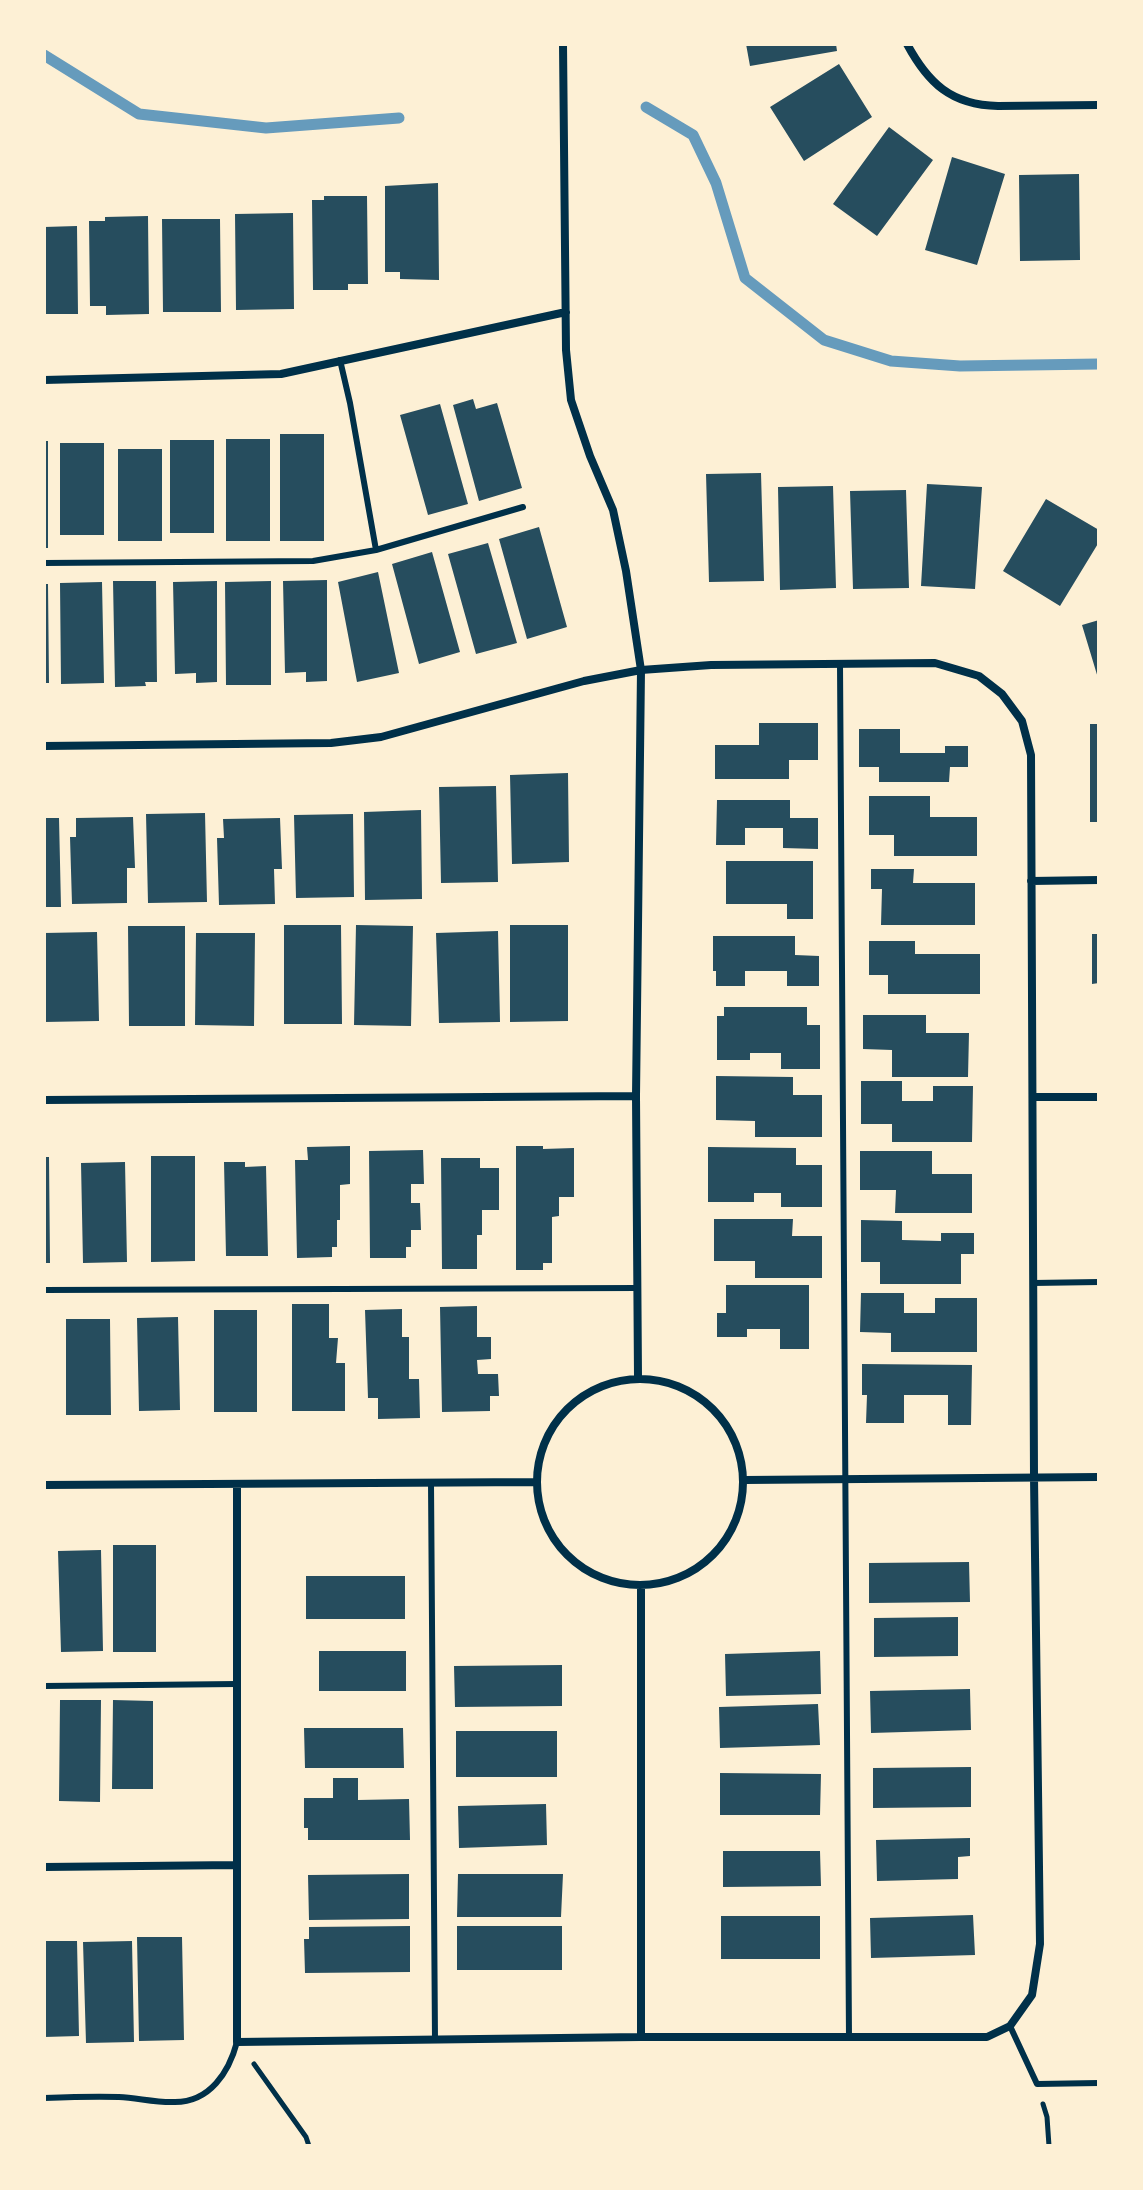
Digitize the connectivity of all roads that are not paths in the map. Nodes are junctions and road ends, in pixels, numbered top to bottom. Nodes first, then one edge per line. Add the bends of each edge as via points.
1 (563, 44) edge
2 (907, 44) edge
3 (1099, 105) edge
4 (566, 312) junction
5 (340, 360) junction
6 (44, 380) edge
7 (523, 507) dead end
8 (376, 550) junction
9 (44, 563) edge
10 (840, 664) junction
11 (641, 670) junction
12 (44, 746) edge
13 (1099, 880) edge
14 (1031, 881) junction
15 (636, 1096) junction
16 (1033, 1097) junction
17 (1099, 1097) edge
18 (44, 1100) edge
19 (1099, 1282) edge
20 (1033, 1283) junction
21 (637, 1288) junction
22 (44, 1290) edge
23 (638, 1377) junction
24 (1034, 1477) junction
25 (1099, 1477) edge
26 (844, 1479) junction
27 (745, 1480) junction
28 (536, 1482) junction
29 (431, 1483) junction
30 (237, 1484) junction
31 (44, 1485) edge
32 (641, 1587) junction
33 (237, 1684) junction
34 (44, 1686) edge
35 (237, 1865) junction
36 (44, 1867) edge
37 (1010, 2026) junction
38 (641, 2037) junction
39 (849, 2037) junction
40 (435, 2040) junction
41 (237, 2042) junction
42 (1099, 2083) edge
43 (44, 2098) edge

1 - 4 street
2 - 3 street via 932,81 968,102
4 - 5 street
4 - 11 street via 571,400 613,510
5 - 6 street via 252,376
5 - 8 lane
7 - 8 lane
8 - 9 lane via 313,561
10 - 11 street
10 - 14 street via 935,663 979,676 1002,694 1022,721 1031,755
10 - 26 lane
11 - 12 street via 381,737 331,743
11 - 15 street
13 - 14 street
14 - 16 street
15 - 18 street
15 - 21 street
16 - 17 street
16 - 20 street
19 - 20 lane
20 - 24 street
21 - 22 lane
21 - 23 street
23 - 27 street via 684,1387 714,1407 736,1439
23 - 28 street via 602,1384 567,1407 545,1439
24 - 25 street
24 - 26 street
24 - 37 street via 1040,1944 1032,1995
26 - 27 street
26 - 39 lane
27 - 32 street via 738,1519 717,1553 681,1579
28 - 29 street
28 - 32 street via 545,1523 566,1555 600,1579
29 - 30 street
29 - 40 lane
30 - 31 street
30 - 33 street
32 - 38 street
33 - 34 lane
33 - 35 street
35 - 36 street
35 - 41 street
37 - 39 street via 987,2037
37 - 42 lane via 1037,2084
38 - 39 street
38 - 40 street
40 - 41 street
41 - 43 lane via 222,2078 194,2099 178,2103

